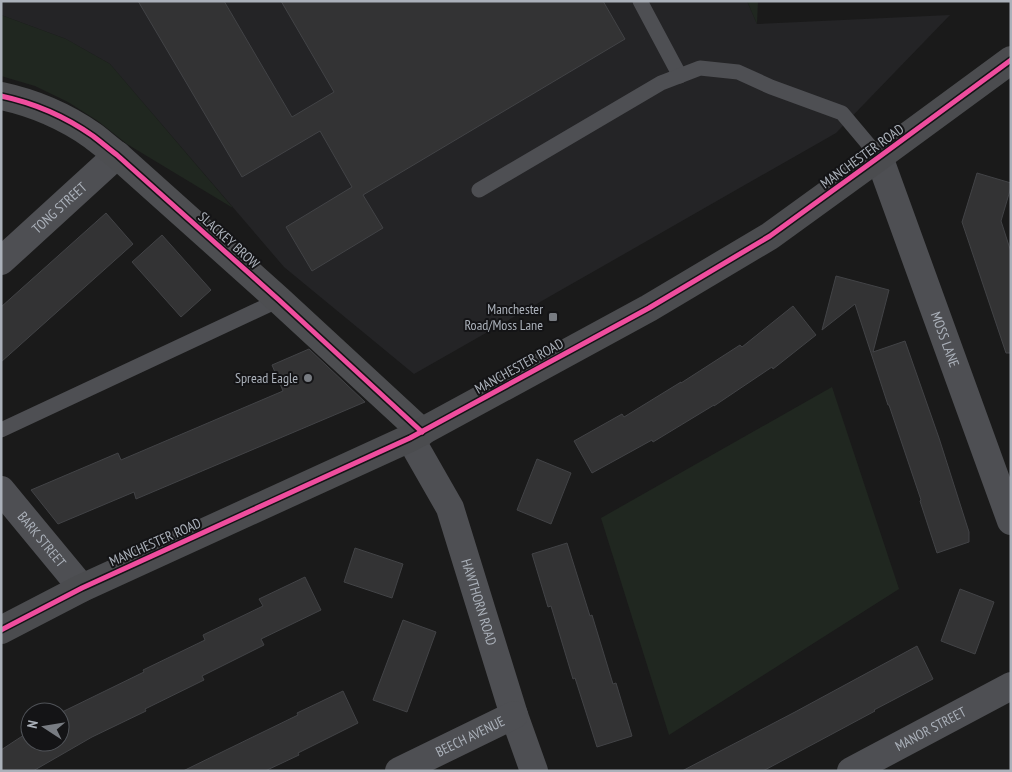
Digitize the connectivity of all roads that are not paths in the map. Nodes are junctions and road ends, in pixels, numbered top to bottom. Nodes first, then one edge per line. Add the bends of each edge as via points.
1 (640, 1) edge
2 (1011, 60) edge
3 (680, 76) junction
4 (1, 96) edge
5 (117, 155) junction
6 (879, 157) junction
7 (479, 190) dead end
8 (1, 260) edge
9 (279, 300) junction
10 (1, 430) edge
11 (416, 435) junction
12 (1, 490) edge
13 (1011, 521) edge
14 (82, 588) junction
15 (1, 630) edge
16 (1011, 686) edge
17 (514, 715) junction
18 (398, 771) edge
19 (534, 771) edge
20 (851, 771) edge

1 - 3 lane
2 - 6 main road, MANCHESTER ROAD
3 - 6 lane via 700,68 738,72 842,113
3 - 7 lane via 661,83
4 - 5 street, SLACKEY BROW via 39,107 66,120
5 - 8 street, TONG STREET
5 - 9 street, SLACKEY BROW
6 - 11 main road, MANCHESTER ROAD via 770,236 649,308
6 - 13 street, MOSS LANE
9 - 10 lane
9 - 11 street, SLACKEY BROW
11 - 14 main road, MANCHESTER ROAD
11 - 17 street, HAWTHORN ROAD via 450,508
12 - 14 street, BARK STREET
14 - 15 main road, MANCHESTER ROAD
16 - 20 street, MANOR STREET
17 - 18 street, BEECH AVENUE
17 - 19 street, HAWTHORN ROAD

